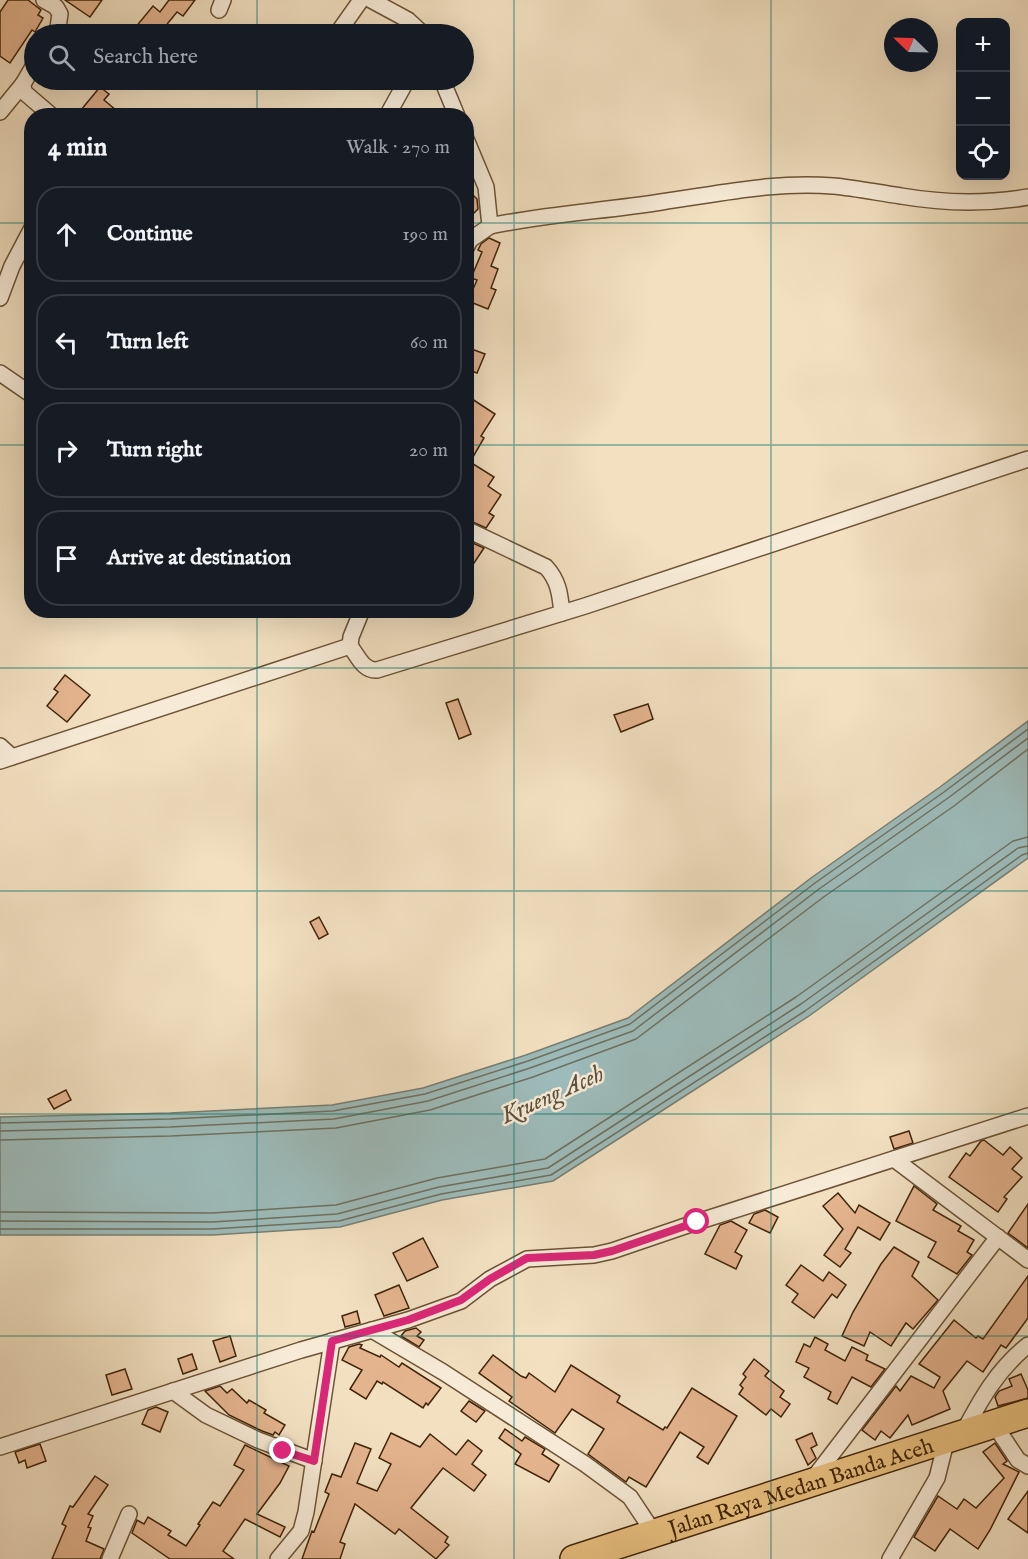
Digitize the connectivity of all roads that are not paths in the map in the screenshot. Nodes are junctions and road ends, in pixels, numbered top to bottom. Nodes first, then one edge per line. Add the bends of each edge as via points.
1 (45, 0) edge
2 (361, 0) edge
3 (371, 0) edge
4 (58, 24) edge
5 (344, 24) edge
6 (412, 24) edge
7 (23, 84) joint
8 (401, 90) edge
9 (446, 90) edge
10 (43, 108) edge
11 (391, 108) edge
12 (454, 108) edge
13 (0, 112) edge
14 (474, 158) edge
15 (1027, 194) edge
16 (490, 226) junction
17 (474, 238) edge
18 (24, 243) edge
19 (0, 298) edge
20 (0, 374) edge
21 (24, 389) edge
22 (1028, 459) edge
23 (474, 534) edge
24 (562, 613) junction
25 (359, 618) edge
26 (350, 646) junction
27 (0, 746) edge
28 (6, 759) edge
29 (1028, 1116) edge
30 (894, 1159) junction
31 (998, 1237) junction
32 (1028, 1260) edge
33 (372, 1330) junction
34 (332, 1341) junction
35 (1028, 1345) edge
36 (173, 1391) junction
37 (1028, 1413) edge
38 (994, 1424) junction
39 (955, 1436) junction
40 (0, 1447) edge
41 (314, 1461) junction
42 (1028, 1466) edge
43 (810, 1482) junction
44 (129, 1514) dead end
45 (654, 1533) junction
46 (110, 1559) edge
47 (278, 1559) edge
48 (574, 1559) edge
49 (890, 1559) edge

1 - 4 street via 60,14
2 - 5 street
3 - 6 street
7 - 10 street via 24,92
7 - 13 street
8 - 11 street
9 - 12 street
14 - 16 street via 486,187
15 - 16 street via 996,202 790,185 562,213
16 - 17 street
18 - 19 street
20 - 21 street
22 - 24 street
23 - 24 street via 546,567 558,583
24 - 26 street via 377,670 366,668
25 - 26 street
26 - 28 street
27 - 28 street
29 - 30 street
30 - 31 street
30 - 33 street via 612,1251 527,1258 461,1300
31 - 32 street
31 - 43 street
33 - 34 street
33 - 45 street via 585,1464 630,1497
34 - 36 street
34 - 41 street
35 - 39 street via 987,1388
36 - 40 street
36 - 41 street via 206,1414 258,1440
37 - 38 highway, Jalan Raya Medan Banda Aceh
38 - 39 highway, Jalan Raya Medan Banda Aceh
38 - 42 street via 1018,1460
39 - 43 highway, Jalan Raya Medan Banda Aceh
39 - 49 street via 937,1478
41 - 47 street via 301,1531
43 - 45 highway, Jalan Raya Medan Banda Aceh
44 - 46 street
45 - 48 highway, Jalan Raya Medan Banda Aceh

